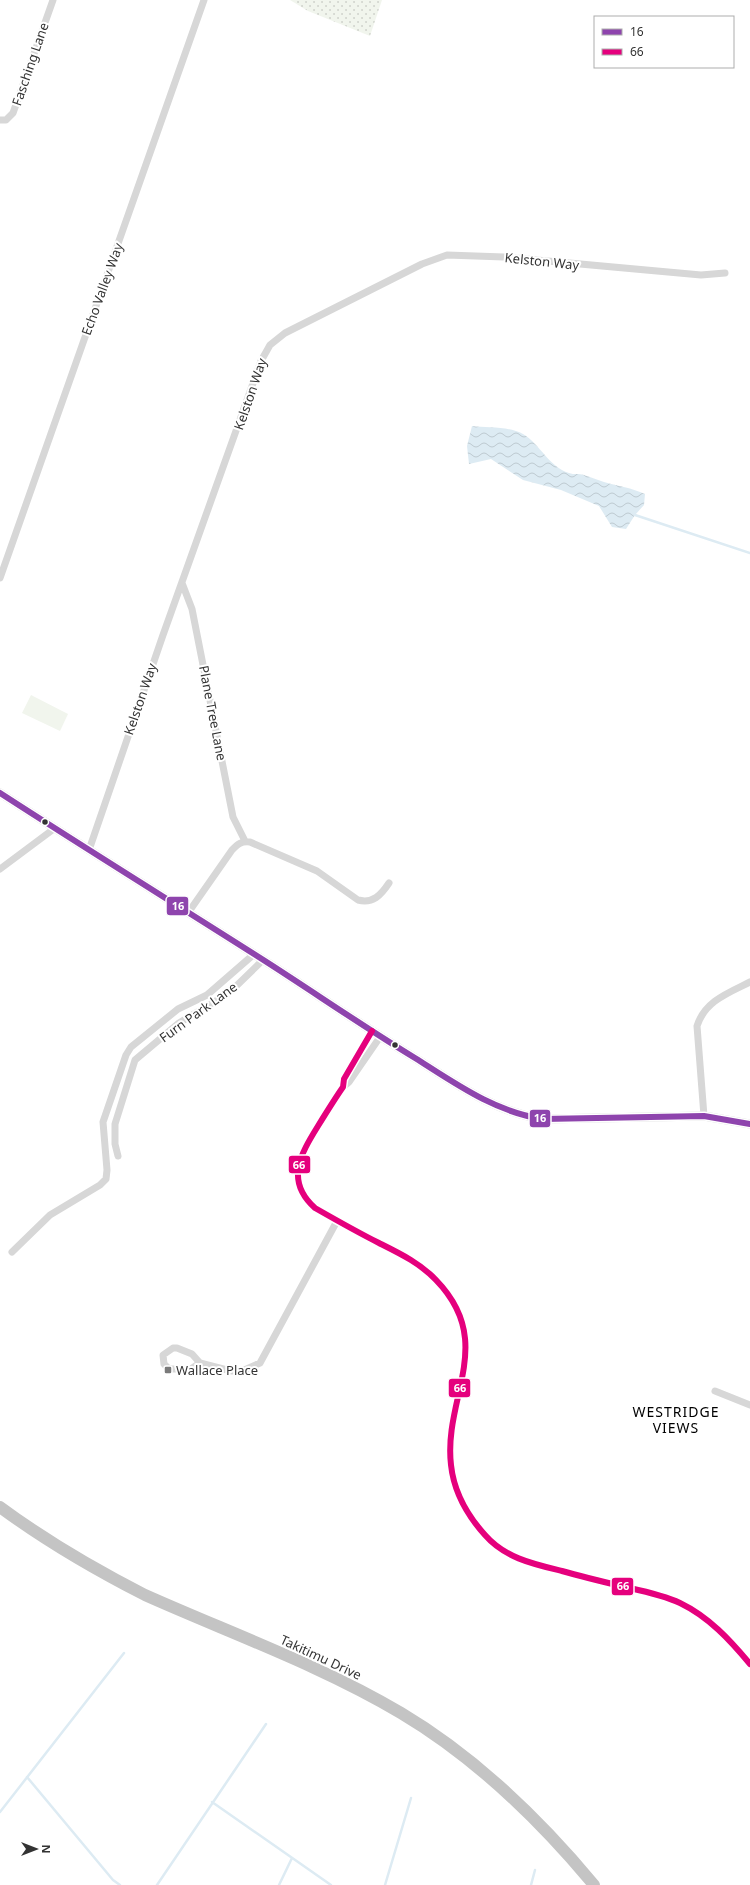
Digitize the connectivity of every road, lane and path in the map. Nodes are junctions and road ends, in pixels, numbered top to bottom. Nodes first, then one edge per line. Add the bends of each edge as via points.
1 (53, 0) edge
2 (204, 0) edge
3 (0, 120) edge
4 (725, 273) dead end
5 (0, 578) edge
6 (182, 583) junction
7 (0, 793) edge
8 (55, 828) junction
9 (245, 841) junction
10 (89, 850) junction
11 (0, 869) edge
12 (389, 883) dead end
13 (188, 913) junction
14 (253, 954) junction
15 (263, 960) junction
16 (750, 982) edge
17 (372, 1031) junction
18 (380, 1036) junction
19 (343, 1087) junction
20 (704, 1116) junction
21 (750, 1124) edge
22 (118, 1156) dead end
23 (337, 1221) junction
24 (12, 1252) dead end
25 (200, 1364) junction
26 (715, 1391) dead end
27 (750, 1405) edge
28 (0, 1507) edge
29 (750, 1664) edge
30 (594, 1885) edge

1 - 3 street, Fasching Lane via 13,113 6,120
2 - 5 street, Echo Valley Way
4 - 6 street, Kelston Way via 701,275 504,257 448,256 422,264 285,333 270,344 261,362
6 - 9 street, Plane Tree Lane via 192,609 233,817
6 - 10 street, Kelston Way
7 - 8 main road
8 - 10 main road
8 - 11 street
9 - 12 street via 317,871 364,902 380,896
9 - 13 street via 240,842 232,850
10 - 13 main road
13 - 14 main road
14 - 15 main road
14 - 24 street via 207,995 178,1009 131,1047 103,1122 107,1157 106,1179 50,1215
15 - 17 main road
15 - 22 street, Furn Park Lane via 229,993 179,1023 135,1060 114,1124
16 - 20 street via 717,999 701,1015 697,1026
17 - 18 main road
17 - 19 street via 344,1079
18 - 19 street via 350,1082
18 - 20 main road via 467,1091 520,1115 559,1120
19 - 23 street via 303,1150 298,1167 300,1185 308,1202
20 - 21 main road
23 - 25 street via 260,1363 242,1371
23 - 29 street via 424,1268 446,1291 454,1304 464,1333 466,1355 451,1437 453,1479 464,1509 487,1538 502,1552 524,1561 649,1592 680,1603 710,1621
25 - 25 street via 191,1369 169,1369 164,1364 163,1355 177,1348 192,1354
26 - 27 street
28 - 30 highway, Takitimu Drive via 59,1548 127,1586 306,1664 400,1712 438,1737 517,1803 553,1838

